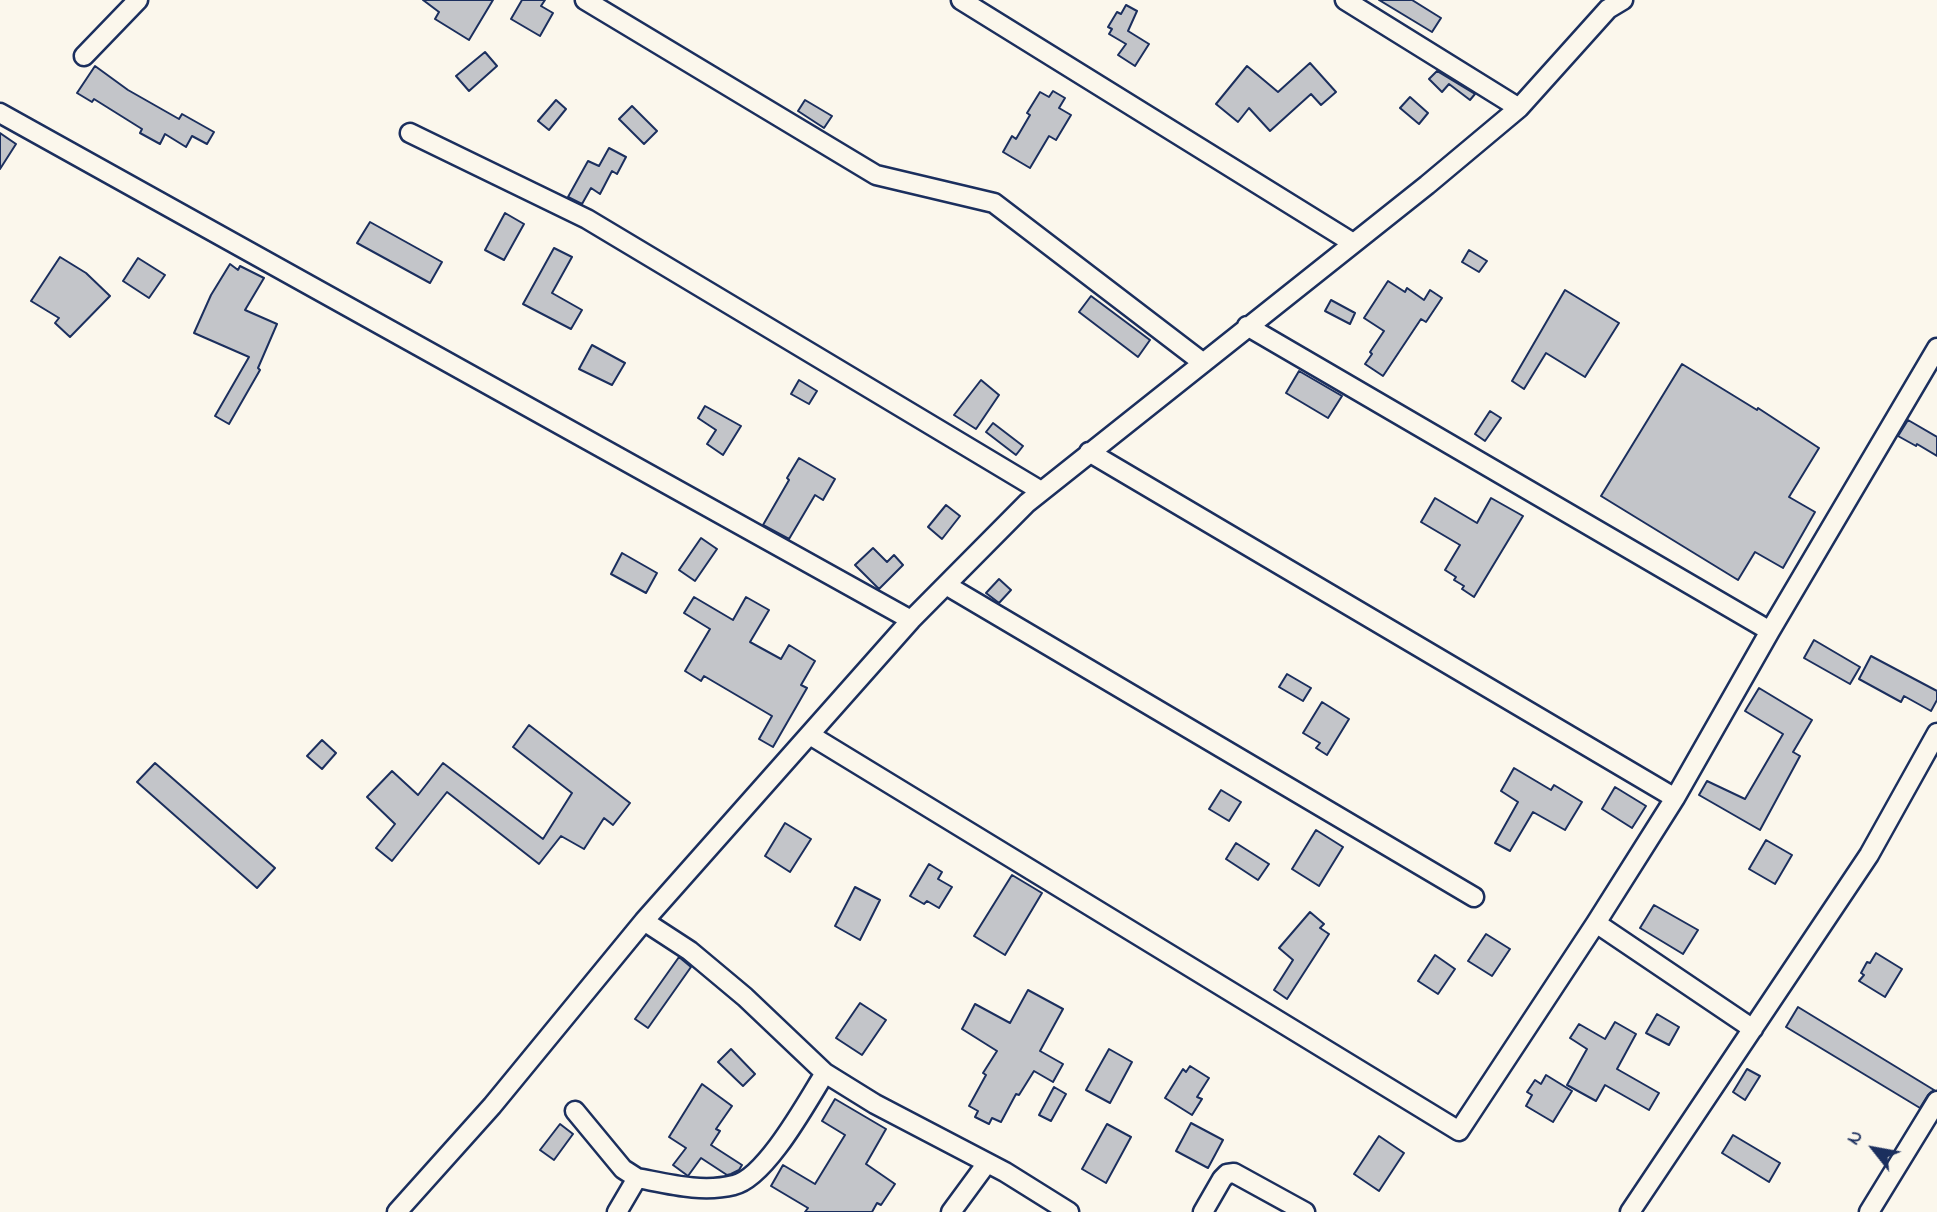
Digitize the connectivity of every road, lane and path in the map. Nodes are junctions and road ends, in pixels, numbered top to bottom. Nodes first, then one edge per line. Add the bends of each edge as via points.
1 (138, 0) edge
2 (585, 0) edge
3 (961, 0) edge
4 (1345, 0) edge
5 (1623, 0) edge
6 (84, 56) dead end
7 (1519, 108) junction
8 (0, 113) edge
9 (410, 133) dead end
10 (1353, 243) junction
11 (1247, 326) junction
12 (1937, 348) edge
13 (1202, 362) junction
14 (1089, 452) junction
15 (1041, 491) junction
16 (946, 585) junction
17 (911, 620) junction
18 (1770, 631) junction
19 (1937, 733) edge
20 (810, 734) junction
21 (1675, 798) junction
22 (1474, 897) dead end
23 (644, 921) junction
24 (1596, 923) junction
25 (1753, 1029) junction
26 (825, 1073) junction
27 (1937, 1101) edge
28 (575, 1111) dead end
29 (987, 1163) junction
30 (637, 1178) junction
31 (397, 1212) edge
32 (617, 1212) edge
33 (951, 1212) edge
34 (1069, 1212) edge
35 (1203, 1212) edge
36 (1305, 1212) edge
37 (1630, 1212) edge
38 (1869, 1212) edge

1 - 6 street
2 - 13 street via 876,175 994,202
3 - 10 street
4 - 7 street
5 - 7 street via 1608,9
7 - 10 street
8 - 17 street
9 - 15 street via 587,219
10 - 11 street
11 - 13 street
11 - 18 street
12 - 18 street
13 - 14 street
14 - 15 street
14 - 21 street
15 - 16 street
16 - 17 street
16 - 22 street
17 - 20 street
18 - 21 street
19 - 25 street via 1868,855
20 - 23 street
20 - 24 street via 1459,1131
21 - 24 street
23 - 26 street via 690,951
23 - 31 street via 492,1106
24 - 25 street
25 - 37 street
26 - 29 street
26 - 30 street via 774,1153 737,1185 698,1189
27 - 38 street
28 - 30 street via 623,1169
29 - 33 street
29 - 34 street
30 - 32 street
35 - 36 street via 1222,1179 1234,1173

